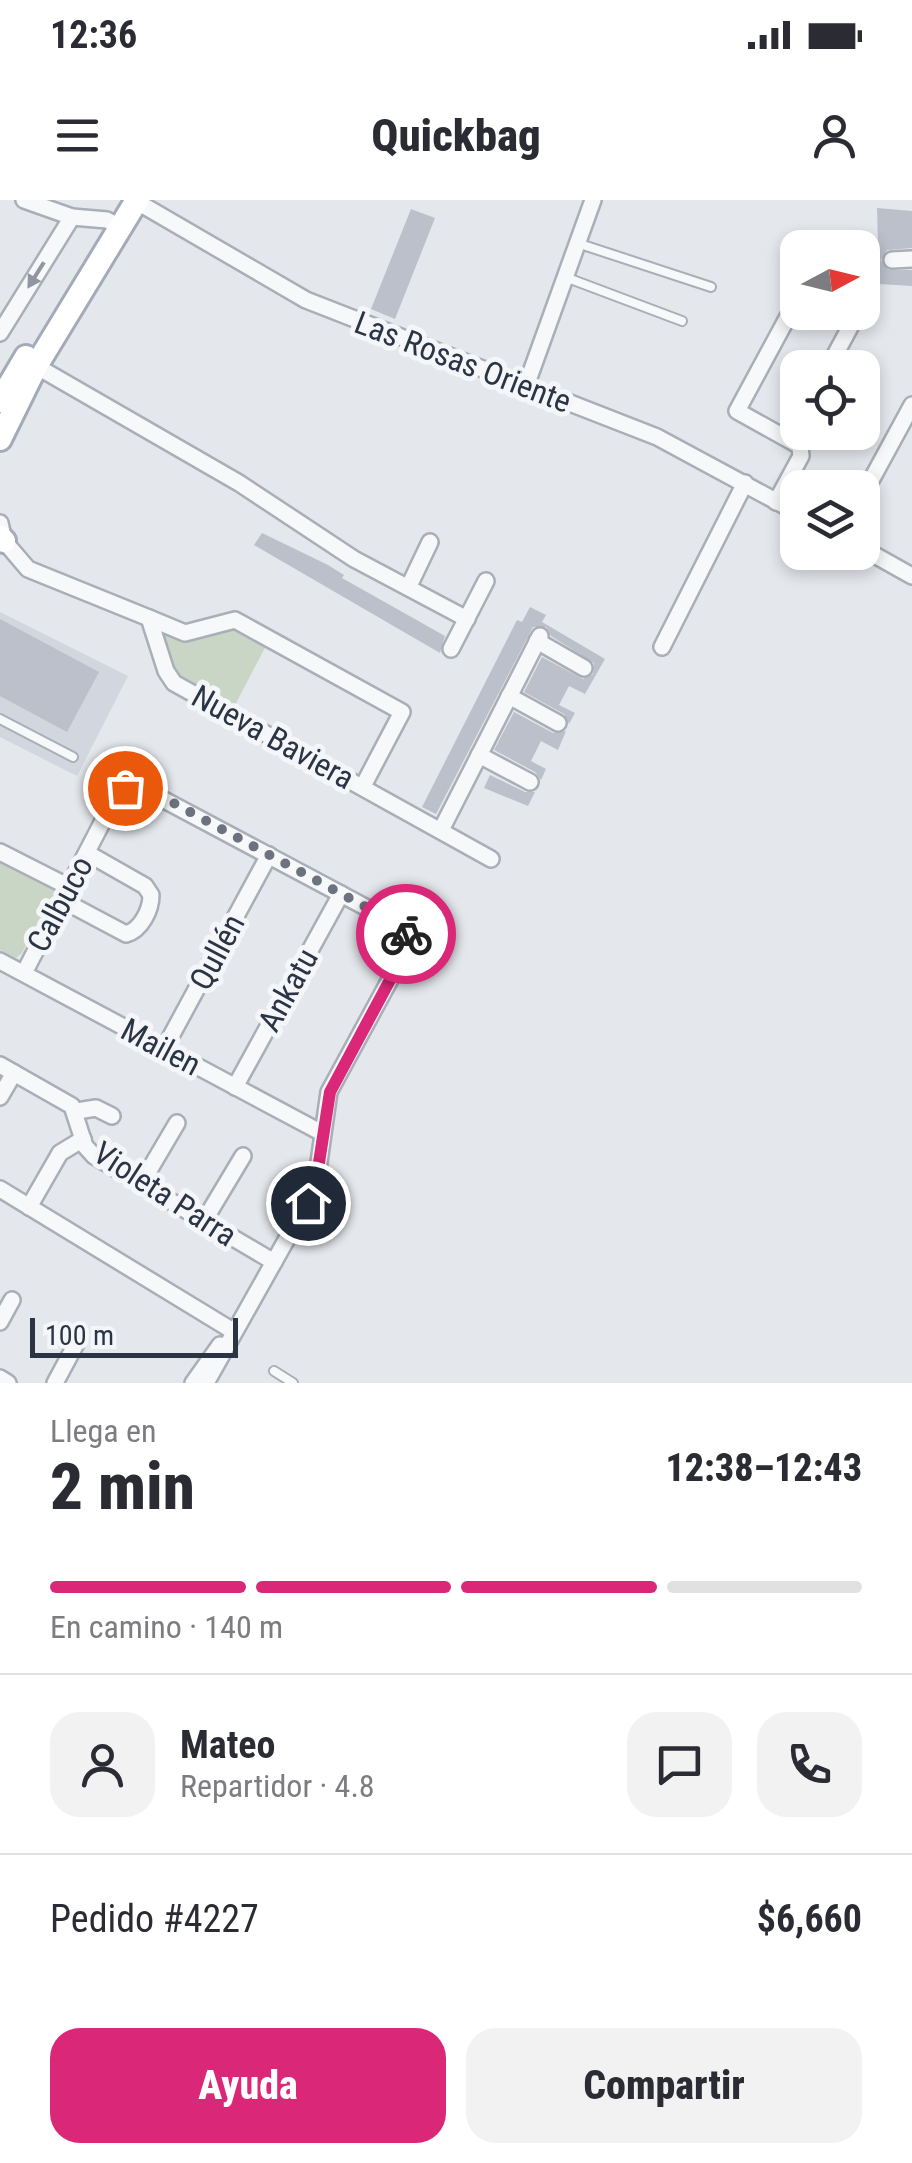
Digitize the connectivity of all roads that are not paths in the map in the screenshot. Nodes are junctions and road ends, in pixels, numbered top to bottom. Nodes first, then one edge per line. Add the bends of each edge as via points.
1 (24, 200) edge
2 (132, 200) edge
3 (593, 200) edge
4 (72, 217) junction
5 (114, 224) junction
6 (578, 243) junction
7 (892, 260) dead end
8 (912, 260) edge
9 (566, 277) junction
10 (711, 287) dead end
11 (682, 322) dead end
12 (781, 330) edge
13 (0, 333) edge
14 (36, 366) junction
15 (526, 386) junction
16 (0, 400) edge
17 (912, 406) edge
18 (780, 427) edge
19 (0, 439) edge
20 (800, 450) edge
21 (877, 470) edge
22 (745, 483) junction
23 (776, 502) junction
24 (780, 504) edge
25 (1, 534) edge
26 (430, 542) dead end
27 (880, 558) edge
28 (912, 576) edge
29 (486, 581) dead end
30 (409, 586) junction
31 (149, 618) junction
32 (467, 619) junction
33 (662, 647) dead end
34 (452, 649) dead end
35 (584, 668) dead end
36 (509, 696) junction
37 (0, 719) edge
38 (558, 723) dead end
39 (479, 754) junction
40 (73, 756) dead end
41 (530, 782) dead end
42 (363, 786) junction
43 (440, 830) junction
44 (0, 852) edge
45 (86, 853) junction
46 (269, 855) junction
47 (491, 859) dead end
48 (66, 893) junction
49 (341, 894) junction
50 (0, 960) edge
51 (24, 974) junction
52 (164, 1048) junction
53 (7, 1069) edge
54 (235, 1087) junction
55 (0, 1097) edge
56 (76, 1111) junction
57 (112, 1116) dead end
58 (177, 1123) dead end
59 (322, 1133) junction
60 (83, 1139) junction
61 (243, 1156) dead end
62 (141, 1184) junction
63 (0, 1189) edge
64 (29, 1207) junction
65 (204, 1221) junction
66 (274, 1262) junction
67 (12, 1300) dead end
68 (0, 1322) edge
69 (233, 1331) junction
70 (77, 1342) dead end
71 (274, 1371) dead end
72 (0, 1378) edge
73 (8, 1383) edge
74 (55, 1383) edge
75 (193, 1383) edge
76 (206, 1383) edge
77 (292, 1383) edge

1 - 4 street
2 - 5 main road
2 - 15 street, Las Rosas Oriente via 306,300
3 - 6 street
4 - 5 street
4 -> 13 street
5 - 14 main road
5 - 16 main road
6 - 9 street
6 - 10 lane
7 - 8 street
9 - 11 lane
9 - 15 street
12 - 18 street via 737,411
14 - 19 main road
14 - 30 street
15 - 22 street, Las Rosas Oriente via 670,442
17 - 21 street
20 - 23 street
22 - 23 street, Las Rosas Oriente
22 - 33 street
23 - 24 street, Las Rosas Oriente
25 - 31 street via 28,570
26 - 30 street
27 - 28 street
29 - 32 street
30 - 32 street
31 - 42 street, Nueva Baviera via 174,684
31 - 42 street via 185,633 235,620 402,712
32 - 34 street
35 - 36 street via 538,638
36 - 38 street
36 - 39 street
37 - 40 lane
39 - 41 street
39 - 43 street
42 - 43 street, Nueva Baviera
43 - 47 street, Nueva Baviera
44 - 48 street
45 - 46 street, Calbuco via 117,794 142,786
45 - 48 street, Calbuco
45 - 48 street via 150,891 151,903 139,927 126,934
46 - 49 street
46 - 52 street, Qullén
48 - 51 street, Calbuco
49 - 54 street, Ankatu
49 - 59 street via 399,925 407,937 330,1092
50 - 51 street, Mailen
51 - 52 street, Mailen
52 - 54 street, Mailen
53 - 55 street
53 - 56 street, Violeta Parra
54 - 59 street, Mailen
56 - 57 street, Violeta Parra via 96,1108
56 - 60 street, Violeta Parra
58 - 62 street
59 - 66 street via 308,1203
60 - 62 street, Violeta Parra via 94,1156
60 - 64 street via 60,1153
61 - 65 street
62 - 65 street, Violeta Parra
63 - 64 street
64 - 69 street
65 - 66 street, Violeta Parra
66 - 69 street
67 - 68 street
69 - 75 street
69 - 76 street
70 - 74 street
71 - 77 lane
72 - 73 street

